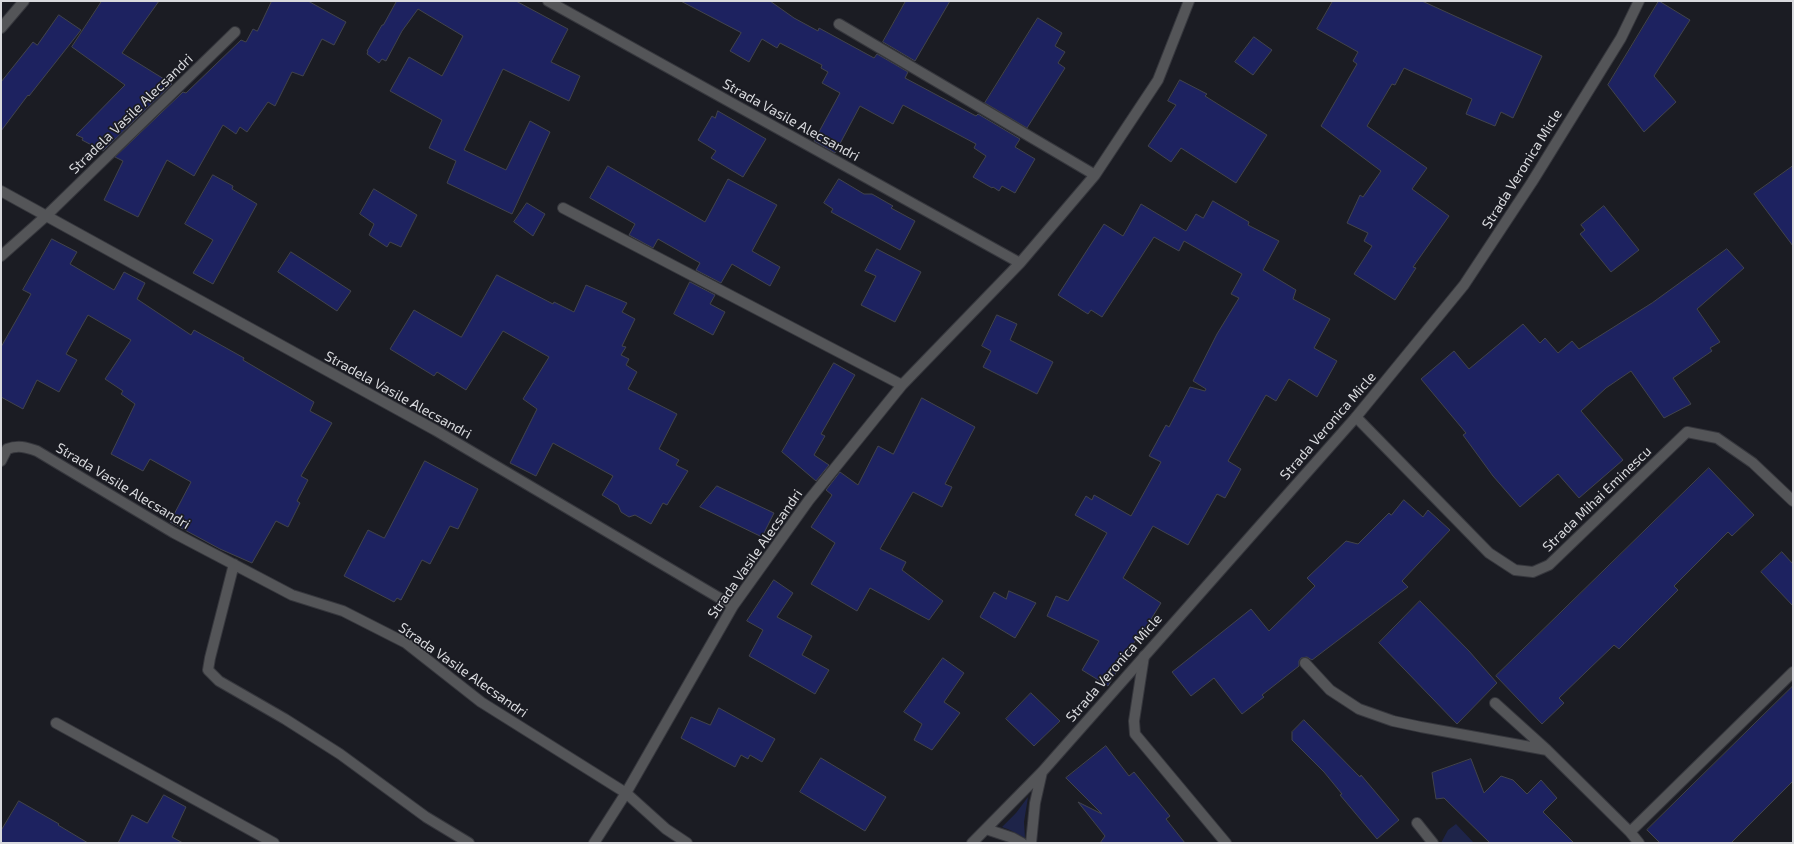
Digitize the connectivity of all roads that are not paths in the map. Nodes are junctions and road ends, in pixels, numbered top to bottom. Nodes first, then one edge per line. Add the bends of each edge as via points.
1 (24, 1) edge
2 (548, 1) edge
3 (1189, 1) edge
4 (1640, 1) edge
5 (839, 24) dead end
6 (1, 28) edge
7 (235, 32) dead end
8 (1095, 175) junction
9 (1, 191) edge
10 (563, 208) dead end
11 (46, 216) junction
12 (1, 256) edge
13 (1020, 263) junction
14 (902, 386) junction
15 (1356, 417) junction
16 (1, 461) edge
17 (1793, 500) edge
18 (234, 564) junction
19 (733, 606) junction
20 (1144, 656) junction
21 (1305, 663) dead end
22 (1793, 672) edge
23 (1495, 703) dead end
24 (56, 722) dead end
25 (1547, 750) junction
26 (1042, 772) junction
27 (626, 793) junction
28 (1417, 823) dead end
29 (986, 829) junction
30 (1630, 832) junction
31 (274, 843) edge
32 (469, 843) edge
33 (594, 843) edge
34 (687, 843) edge
35 (972, 843) edge
36 (1022, 843) edge
37 (1031, 843) edge
38 (1226, 843) edge
39 (1433, 843) edge
40 (1639, 843) edge

1 - 6 street
2 - 13 street, Strada Vasile Alecsandri
3 - 8 street, Strada Vasile Alecsandri via 1158,80
4 - 15 street, Strada Veronica Micle via 1621,38 1464,286
5 - 8 street
7 - 11 street, Stradela Vasile Alecsandri
8 - 13 street, Strada Vasile Alecsandri
9 - 11 street, Stradela Vasile Alecsandri
10 - 14 street
11 - 12 street, Stradela Vasile Alecsandri
11 - 19 street, Stradela Vasile Alecsandri via 435,430
13 - 14 street, Strada Vasile Alecsandri
14 - 19 street, Strada Vasile Alecsandri via 809,500
15 - 17 street, Strada Mihai Eminescu via 1489,553 1515,570 1533,572 1549,565 1687,432 1717,438 1753,463
15 - 20 street, Strada Veronica Micle
16 - 18 street, Strada Vasile Alecsandri via 7,449 15,446 37,451 174,533
18 - 27 street, Strada Vasile Alecsandri via 292,595 343,611 406,643 481,702
18 - 32 street via 208,670 220,681 340,754 426,817
19 - 27 street, Strada Vasile Alecsandri
20 - 26 street, Strada Veronica Micle
20 - 38 street via 1134,721 1135,734
21 - 25 street via 1330,690 1359,709 1393,721
22 - 30 street
23 - 25 street
24 - 31 street
25 - 30 street
26 - 29 street, Strada Veronica Micle
26 - 37 street via 1035,803
27 - 33 street, Strada Vasile Alecsandri
27 - 34 street, Strada Vasile Alecsandri via 666,830
28 - 39 street
29 - 35 street, Strada Veronica Micle
29 - 36 street
30 - 40 street

